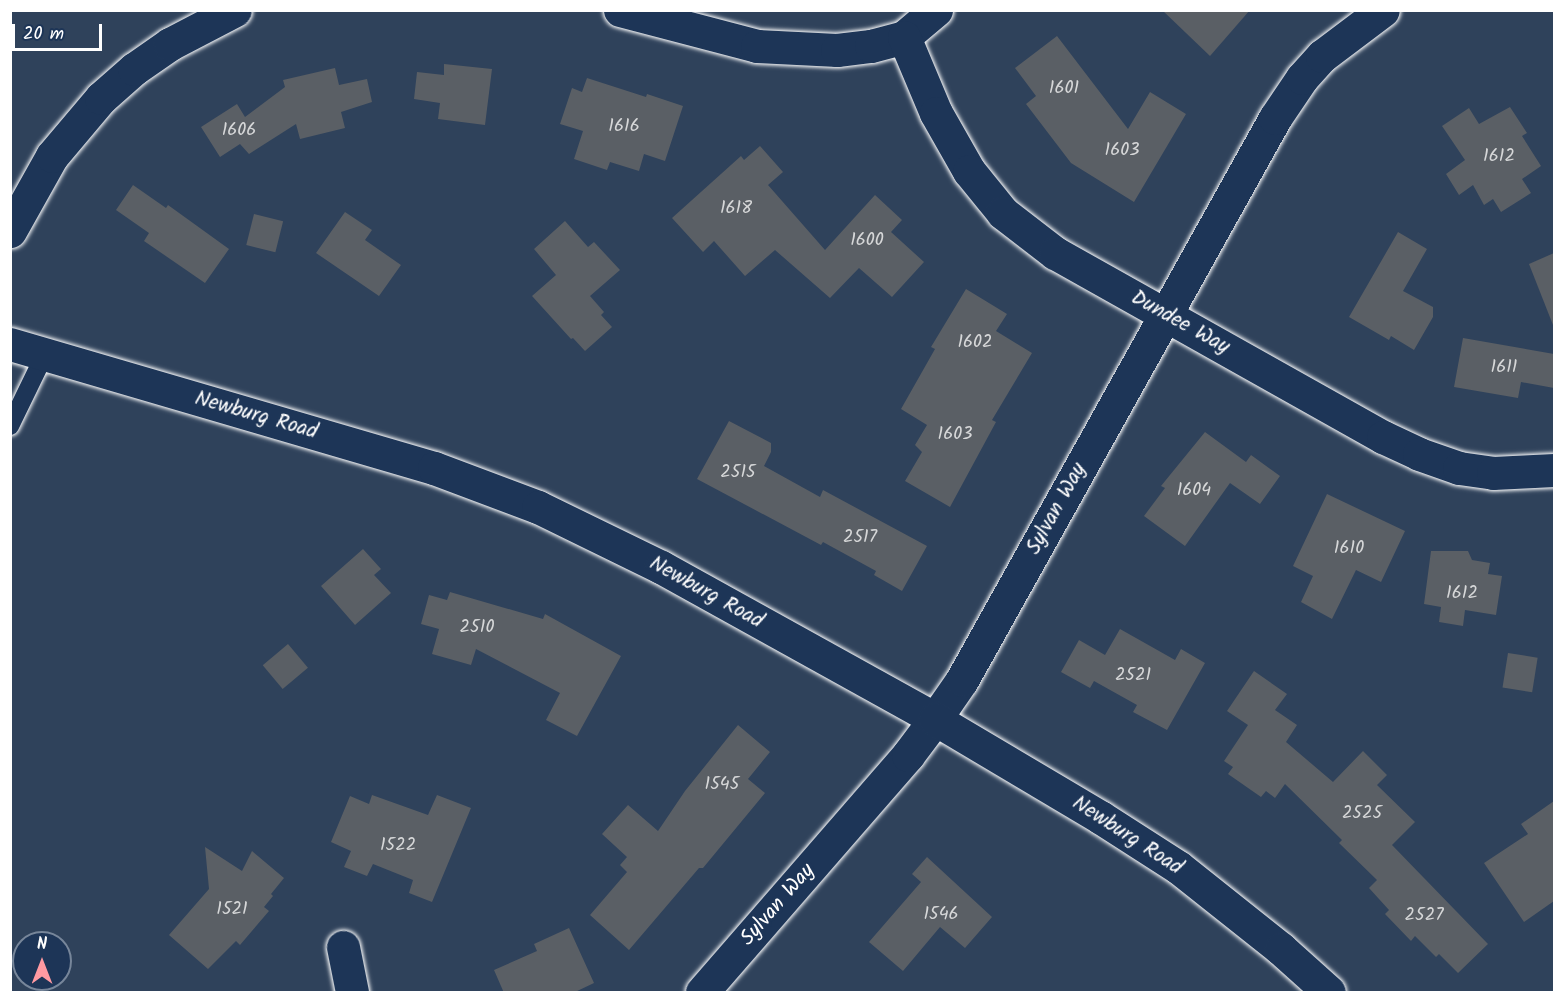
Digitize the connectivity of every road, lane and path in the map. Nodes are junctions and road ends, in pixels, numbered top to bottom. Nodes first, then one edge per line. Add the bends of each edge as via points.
1 (235, 10) edge
2 (620, 10) edge
3 (936, 10) edge
4 (1383, 10) edge
5 (903, 37) junction
6 (10, 231) edge
7 (1166, 315) junction
8 (10, 344) edge
9 (45, 354) junction
10 (10, 426) edge
11 (1554, 470) edge
12 (935, 720) junction
13 (343, 947) dead end
14 (352, 993) edge
15 (702, 993) edge
16 (1329, 993) edge

1 - 6 street via 170,44 101,98 52,156
2 - 5 street via 757,46 837,50
3 - 5 street
4 - 7 street, Sylvan Way via 1340,40 1302,78 1275,118
5 - 7 street, Dundee Way via 951,142 1003,213 1055,253
7 - 11 street, Dundee Way via 1419,454 1459,468 1493,473
7 - 12 street, Sylvan Way via 962,680
8 - 9 street, Newburg Road
9 - 10 lane
9 - 12 street, Newburg Road via 434,468 538,507 661,567
12 - 15 street, Sylvan Way
12 - 16 street, Newburg Road via 1178,867 1281,949
13 - 14 street

